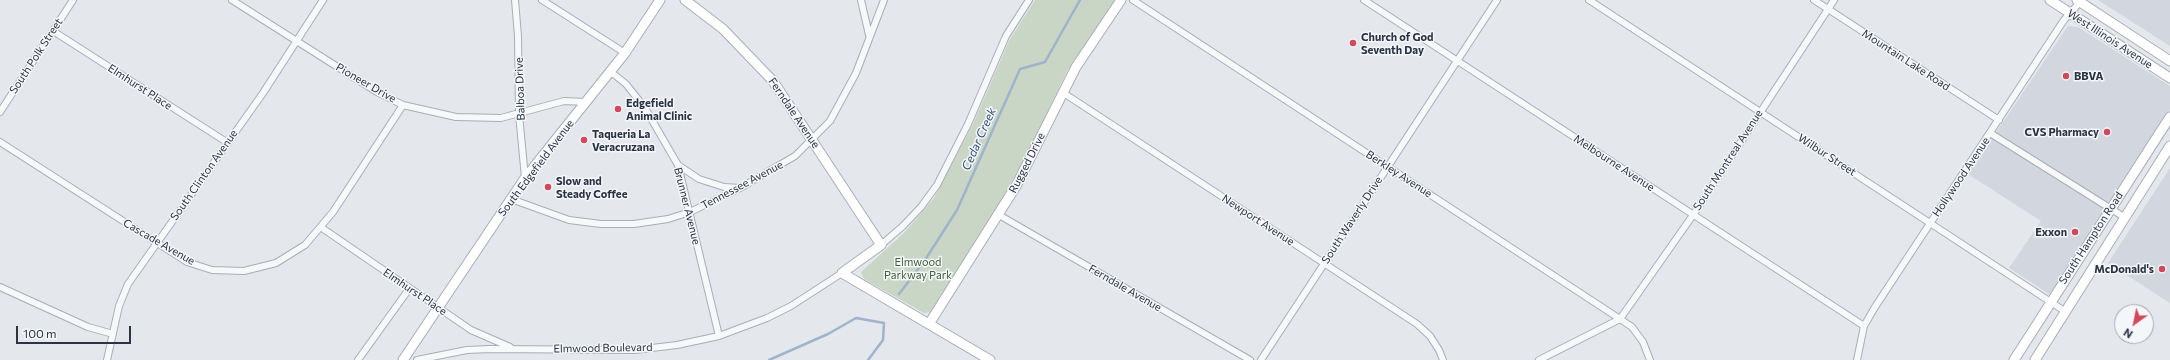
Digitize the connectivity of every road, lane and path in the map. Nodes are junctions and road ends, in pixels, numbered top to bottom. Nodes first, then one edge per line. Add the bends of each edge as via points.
1 (73, 0) edge
2 (232, 0) edge
3 (323, 0) edge
4 (515, 0) edge
5 (542, 0) edge
6 (660, 0) edge
7 (685, 0) edge
8 (861, 0) edge
9 (883, 0) edge
10 (1028, 0) edge
11 (1121, 0) edge
12 (1134, 0) edge
13 (1364, 0) edge
14 (1497, 0) edge
15 (1589, 0) edge
16 (1814, 0) edge
17 (1834, 0) edge
18 (2050, 0) edge
19 (2078, 1) edge
20 (1828, 9) junction
21 (2070, 13) junction
22 (53, 31) junction
23 (869, 35) junction
24 (297, 41) junction
25 (625, 53) junction
26 (1457, 61) junction
27 (2170, 61) edge
28 (611, 72) junction
29 (2170, 78) edge
30 (1062, 92) junction
31 (586, 102) junction
32 (403, 105) junction
33 (1760, 111) junction
34 (0, 112) edge
35 (520, 114) junction
36 (2170, 117) edge
37 (1999, 120) junction
38 (1990, 133) junction
39 (812, 140) junction
40 (0, 142) edge
41 (228, 143) junction
42 (2170, 146) edge
43 (678, 165) junction
44 (1388, 166) junction
45 (525, 178) junction
46 (2127, 183) junction
47 (740, 188) junction
48 (2138, 197) junction
49 (511, 200) junction
50 (2110, 208) junction
51 (690, 212) junction
52 (999, 215) junction
53 (1693, 215) junction
54 (2124, 217) junction
55 (1930, 223) junction
56 (322, 228) junction
57 (156, 243) junction
58 (881, 245) junction
59 (1324, 263) junction
60 (842, 274) junction
61 (0, 287) edge
62 (409, 289) junction
63 (2051, 302) junction
64 (438, 308) junction
65 (2066, 312) junction
66 (1620, 319) junction
67 (929, 324) junction
68 (1864, 326) junction
69 (113, 334) junction
70 (720, 336) junction
71 (513, 348) junction
72 (107, 360) edge
73 (358, 360) edge
74 (403, 360) edge
75 (417, 360) edge
76 (990, 360) edge
77 (1250, 360) edge
78 (1261, 360) edge
79 (1443, 360) edge
80 (1539, 360) edge
81 (1650, 360) edge
82 (1857, 360) edge
83 (2014, 360) edge
84 (2035, 360) edge

1 - 22 street, South Polk Street
2 - 24 street, Pioneer Drive
3 - 24 street, South Clinton Avenue
4 - 35 street, Balboa Drive
5 - 25 street
6 - 25 street, South Edgefield Avenue
7 - 39 street, Ferndale Avenue via 724,29 758,63 785,97
8 - 23 street
9 - 23 street, Tennessee Avenue
10 - 58 street via 1006,36 968,124 937,184 916,212
11 - 30 street, Rugged Drive via 1091,43
12 - 44 street, Berkley Avenue
13 - 26 street, Melbourne Avenue
14 - 26 street, South Waverly Drive
15 - 33 street, Wilbur Street
16 - 20 street, Mountain Lake Road
17 - 20 street, South Montreal Avenue
18 - 21 street, West Illinois Avenue
19 - 21 street, Hollywood Avenue
19 - 27 street, West Illinois Avenue
20 - 33 street, South Montreal Avenue
20 - 37 street, Mountain Lake Road
21 - 29 street, West Illinois Avenue
21 - 37 street, Hollywood Avenue
22 - 34 street, South Polk Street
22 - 41 street, Elmhurst Place
23 - 39 street, Tennessee Avenue via 856,73 843,98 830,121
24 - 32 street, Pioneer Drive via 377,92
24 - 41 street, South Clinton Avenue
25 - 28 street, South Edgefield Avenue
26 - 44 street, South Waverly Drive
26 - 53 street, Melbourne Avenue
28 - 31 street, South Edgefield Avenue
28 - 43 street, Brunner Avenue via 626,84 645,108
30 - 52 street, Rugged Drive via 1033,154
30 - 59 street, Newport Avenue
31 - 35 street, Pioneer Drive via 564,102
31 - 45 street, South Edgefield Avenue
32 - 35 street, Pioneer Drive via 456,117 501,118
32 - 56 street, Cascade Avenue
33 - 53 street, South Montreal Avenue
33 - 55 street, Wilbur Street
35 - 45 street, Balboa Drive
36 - 46 street, South Hampton Road
37 - 38 street, Hollywood Avenue
38 - 50 street
38 - 55 street, Hollywood Avenue
39 - 47 street, Tennessee Avenue via 795,156
39 - 58 street, Ferndale Avenue
40 - 57 street, Cascade Avenue
41 - 57 street, South Clinton Avenue
42 - 48 street, South Hampton Road
43 - 47 street via 699,179 724,187
43 - 51 street, Brunner Avenue
44 - 59 street, South Waverly Drive
44 - 66 street, Berkley Avenue
45 - 49 street, South Edgefield Avenue
46 - 48 street
46 - 50 street, South Hampton Road
47 - 51 street, Tennessee Avenue
48 - 54 street, South Hampton Road
49 - 51 street, Tennessee Avenue via 569,220 601,224 634,224 668,219
49 - 64 street, South Edgefield Avenue
50 - 54 street
50 - 63 street, South Hampton Road
51 - 70 street, Brunner Avenue
52 - 67 street, Rugged Drive
52 - 77 street, Ferndale Avenue
53 - 66 street, South Montreal Avenue
53 - 68 street, Melbourne Avenue
54 - 65 street, South Hampton Road
55 - 63 street, Wilbur Street
55 - 68 street, Hollywood Avenue
56 - 57 street, Cascade Avenue via 292,255 276,263 244,271 212,270 187,262
56 - 62 street, Elmhurst Place
57 - 69 street, South Clinton Avenue via 123,294
58 - 60 street
59 - 78 street, South Waverly Drive
59 - 79 street, Newport Avenue via 1417,324 1430,336
60 - 67 street
60 - 70 street, Elmwood Boulevard via 768,318
61 - 69 street via 88,327
62 - 64 street, Elmhurst Place
62 - 73 street
63 - 65 street, Wilbur Street
63 - 83 street, South Hampton Road
64 - 71 street, Elmhurst Place via 471,330
64 - 74 street, South Edgefield Avenue
65 - 84 street, South Hampton Road
66 - 80 street
66 - 81 street, Berkley Avenue via 1632,327 1643,342
67 - 76 street
68 - 82 street, Hollywood Avenue
69 - 72 street, South Clinton Avenue
70 - 71 street, Elmwood Boulevard via 677,346 635,350
71 - 75 street, Elmwood Boulevard via 467,350

